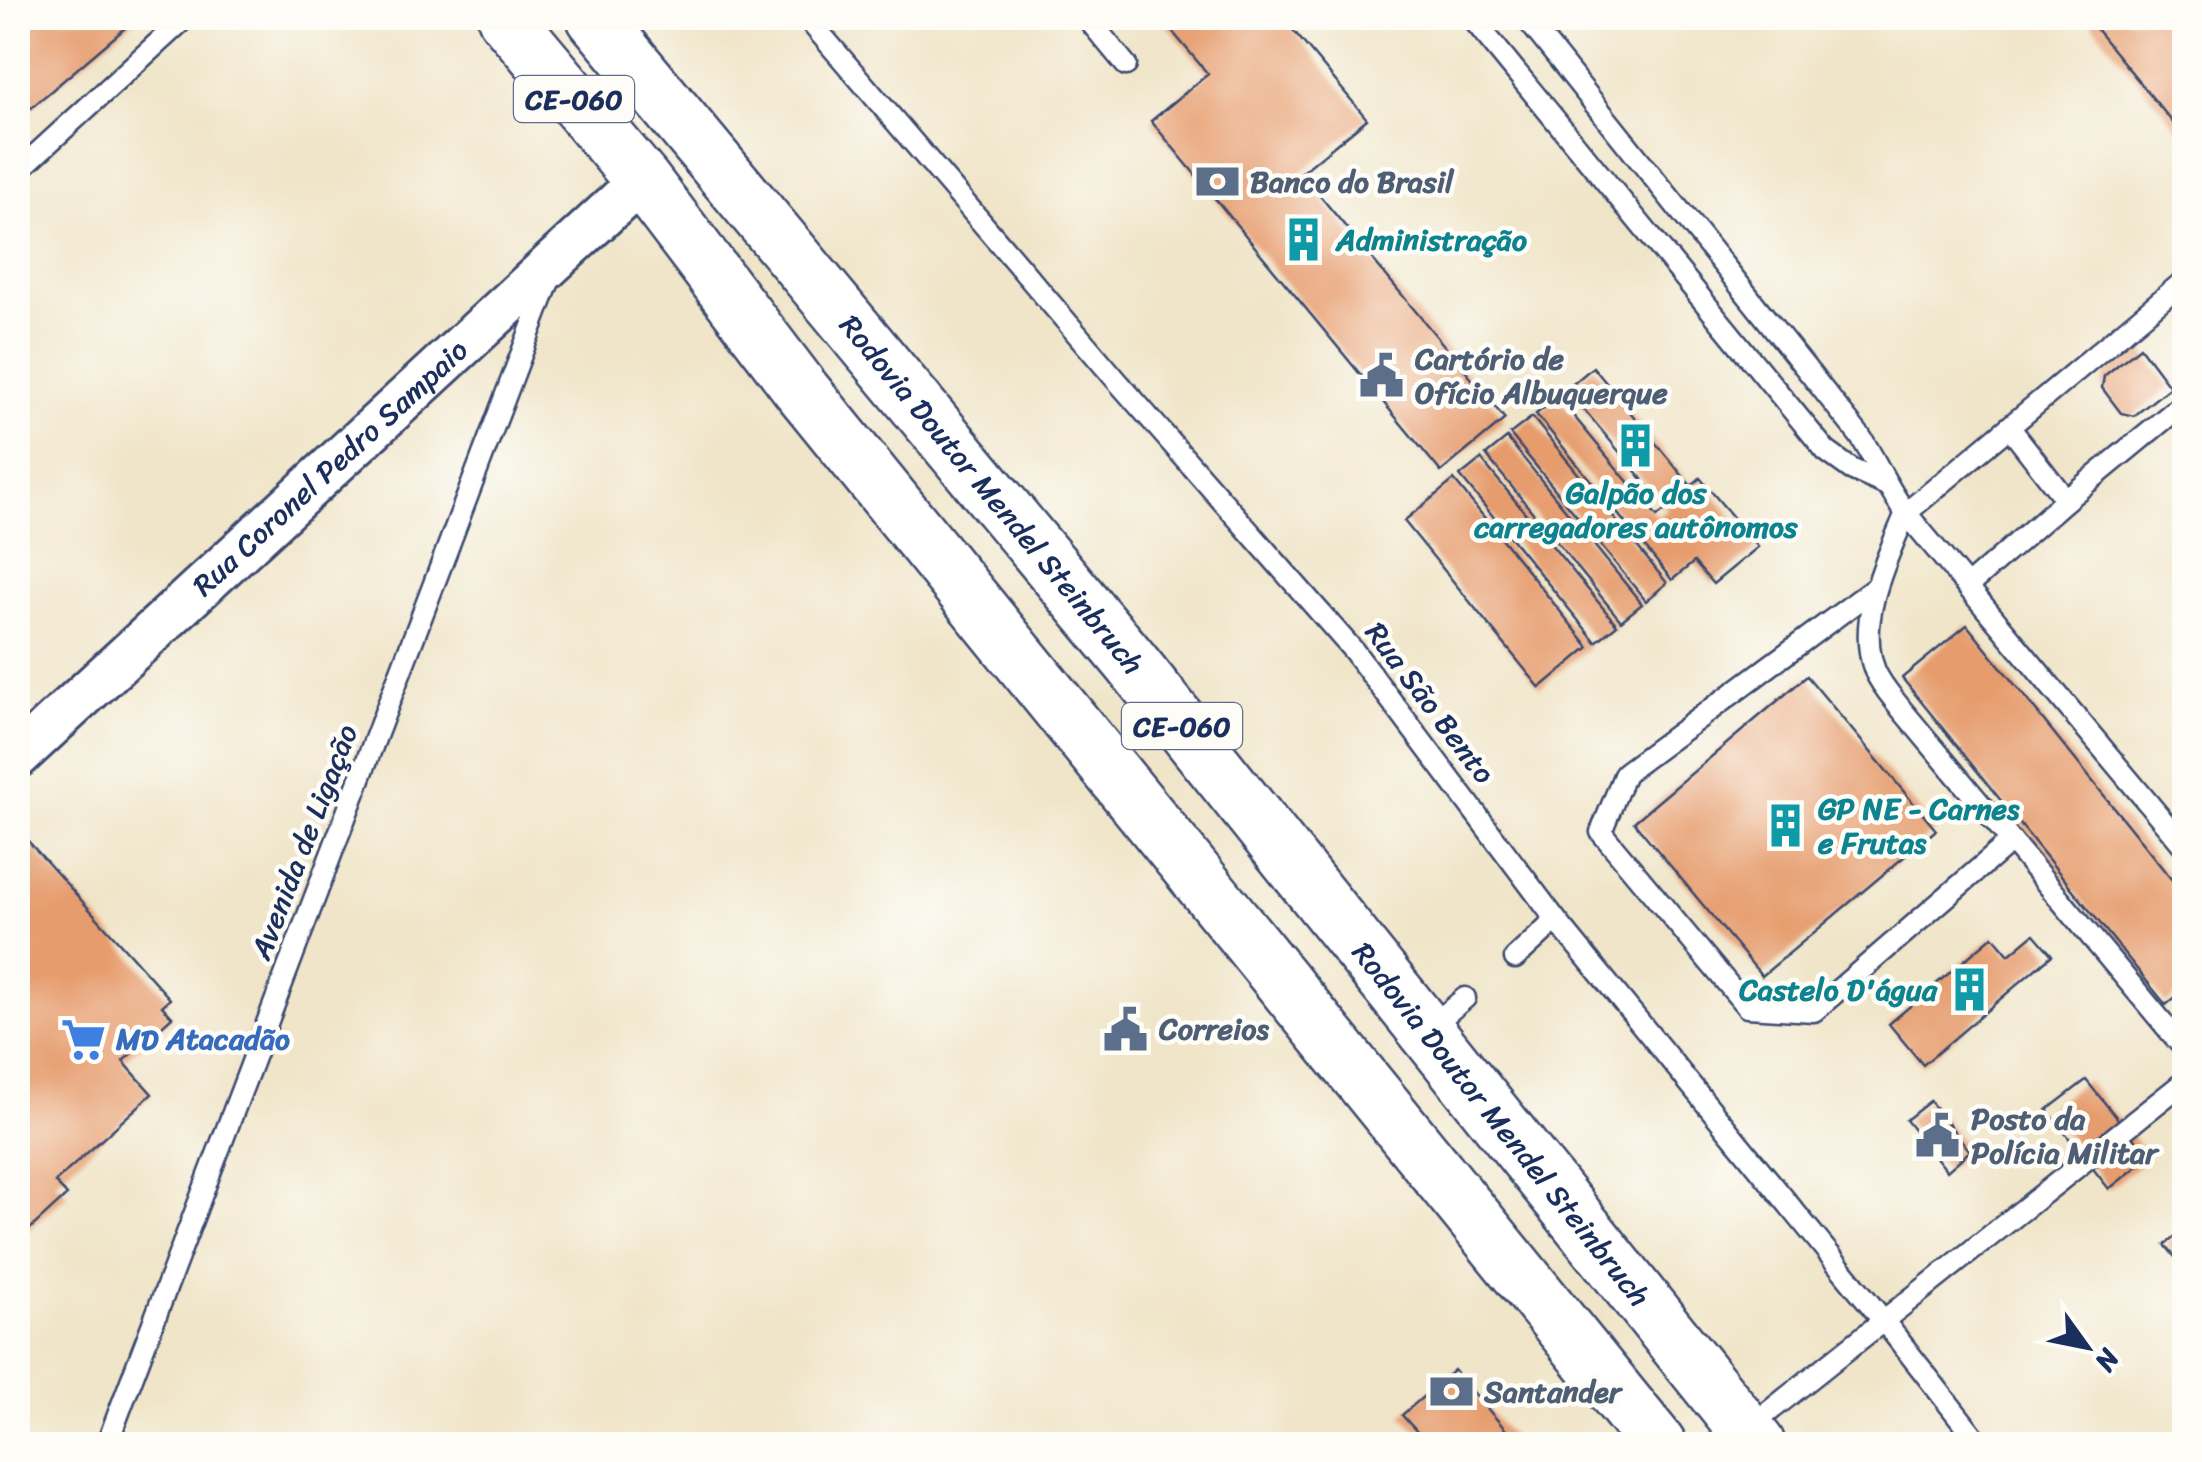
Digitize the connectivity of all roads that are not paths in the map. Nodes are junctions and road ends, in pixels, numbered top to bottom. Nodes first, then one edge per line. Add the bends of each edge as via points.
1 (184, 18) edge
2 (506, 18) edge
3 (595, 18) edge
4 (807, 18) edge
5 (1087, 18) edge
6 (1472, 18) edge
7 (1526, 18) edge
8 (1126, 65) dead end
9 (18, 171) edge
10 (642, 180) junction
11 (558, 260) junction
12 (2184, 282) edge
13 (2184, 403) edge
14 (2010, 428) junction
15 (1884, 484) junction
16 (2066, 500) junction
17 (1906, 513) junction
18 (1969, 585) junction
19 (1874, 588) junction
20 (18, 756) edge
21 (2011, 841) junction
22 (2184, 846) edge
23 (1556, 920) junction
24 (1515, 958) dead end
25 (2184, 1048) edge
26 (2184, 1082) edge
27 (1884, 1320) junction
28 (1751, 1437) edge
29 (107, 1444) edge
30 (1658, 1444) edge
31 (1980, 1444) edge

1 - 9 lane
2 - 10 highway, CE-060
3 - 28 highway, Rodovia Doutor Mendel Steinbruch / CE-060 via 1131,662 1446,1014
4 - 23 lane, Rua São Bento via 1354,650
5 - 8 lane
6 - 15 lane via 1826,452
7 - 15 lane via 1860,436
10 - 11 street, Rua Coronel Pedro Sampaio
10 - 30 highway, CE-060 via 800,388
11 - 20 street, Rua Coronel Pedro Sampaio
11 - 29 lane, Avenida de Ligação
12 - 14 lane
13 - 16 lane
14 - 16 lane
14 - 17 lane
15 - 17 lane
16 - 18 lane
17 - 18 lane
17 - 19 lane
18 - 22 lane
19 - 21 lane via 1875,671
19 - 21 lane via 1625,773 1602,832 1747,1007 1814,1010
21 - 25 lane
23 - 24 lane
23 - 27 lane, Rua São Bento
26 - 27 lane
27 - 28 lane
27 - 31 lane, Rua São Bento

